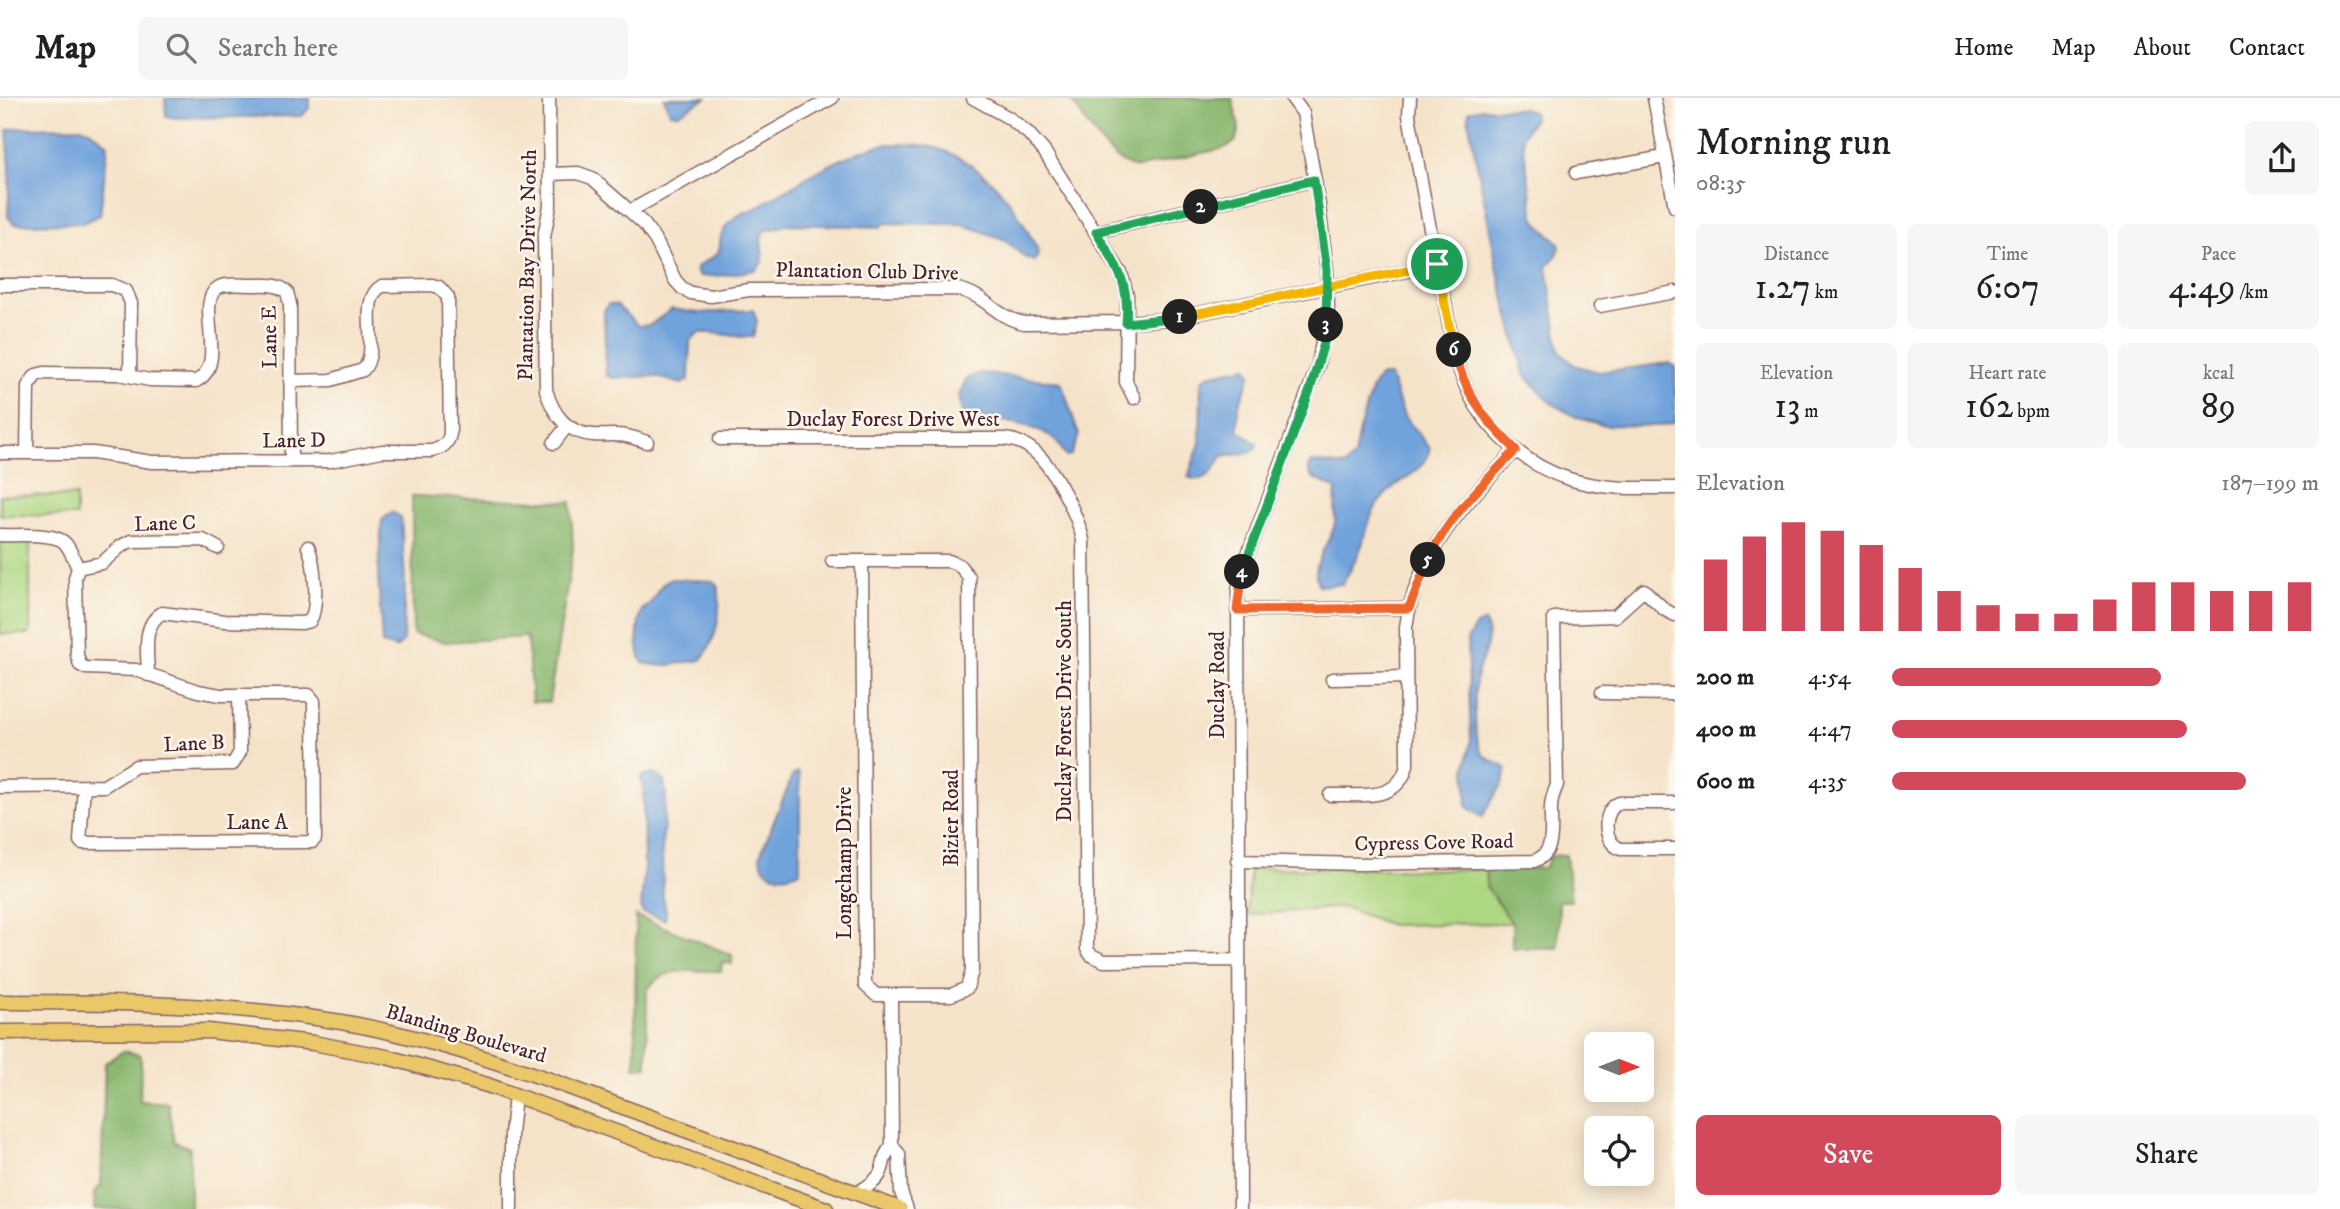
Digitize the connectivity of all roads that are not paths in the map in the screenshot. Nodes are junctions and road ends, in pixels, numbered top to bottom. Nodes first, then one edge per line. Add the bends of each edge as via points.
1 (549, 98) edge
2 (832, 98) edge
3 (972, 98) edge
4 (1292, 98) edge
5 (1410, 98) edge
6 (1654, 98) edge
7 (1664, 157) junction
8 (1576, 173) dead end
9 (550, 174) junction
10 (1314, 180) junction
11 (1675, 207) edge
12 (630, 211) junction
13 (1096, 232) junction
14 (1437, 264) junction
15 (0, 285) edge
16 (1328, 286) junction
17 (1675, 292) edge
18 (450, 303) joint
19 (1600, 306) dead end
20 (1126, 323) junction
21 (130, 375) junction
22 (290, 381) junction
23 (1134, 398) dead end
24 (567, 426) junction
25 (720, 439) dead end
26 (647, 442) dead end
27 (554, 443) dead end
28 (1516, 450) junction
29 (27, 452) junction
30 (0, 453) edge
31 (291, 461) junction
32 (1051, 474) joint
33 (1675, 488) edge
34 (0, 536) edge
35 (308, 547) dead end
36 (218, 548) dead end
37 (832, 561) dead end
38 (862, 561) junction
39 (78, 568) junction
40 (1409, 608) junction
41 (1237, 610) junction
42 (1675, 615) edge
43 (148, 676) junction
44 (1406, 677) junction
45 (1332, 679) dead end
46 (1602, 693) dead end
47 (1675, 694) edge
48 (239, 696) junction
49 (84, 786) junction
50 (0, 787) edge
51 (1330, 795) dead end
52 (1675, 803) edge
53 (1675, 849) edge
54 (1237, 861) junction
55 (1238, 960) junction
56 (891, 996) junction
57 (0, 1002) edge
58 (209, 1007) junction
59 (209, 1031) junction
60 (0, 1032) edge
61 (444, 1046) junction
62 (438, 1070) junction
63 (515, 1095) junction
64 (670, 1124) junction
65 (892, 1146) junction
66 (662, 1148) junction
67 (857, 1193) junction
68 (898, 1208) edge
69 (511, 1209) edge
70 (826, 1209) edge
71 (1240, 1209) edge

1 - 9 street, Plantation Bay Drive North
2 - 12 street
3 - 13 street via 1028,133
4 - 10 street, Duclay Road via 1303,114
5 - 14 street via 1409,115
6 - 7 street
7 - 8 street
7 - 11 street
9 - 12 street, Plantation Club Drive via 578,173 592,178
9 - 24 street, Plantation Bay Drive North via 544,237 546,390 554,411
10 - 13 street
10 - 16 street, Duclay Road
12 - 20 street, Plantation Club Drive via 656,241 675,280 701,296 750,290 957,289 978,295 1013,321
13 - 20 street via 1124,282
14 - 16 street, Plantation Club Drive
14 - 28 street via 1468,393 1488,424
15 - 21 street via 112,285 126,291 131,303
16 - 20 street, Plantation Club Drive via 1170,319
16 - 41 street, Duclay Road via 1318,365 1241,573
17 - 19 street
18 - 22 street, Lane E via 439,287 382,286 370,302 370,357 363,370 331,380
18 - 31 street, Lane D via 450,434 444,445 432,451 382,451 330,461
20 - 23 street via 1126,382
21 - 22 street, Lane E via 171,381 203,377 211,362 210,302 215,290 276,285 287,292 290,304
21 - 29 street via 36,375 28,393
22 - 31 street
24 - 26 street via 580,433
24 - 27 street
25 - 32 street, Duclay Forest Drive West via 1016,440 1034,451
28 - 33 street via 1549,471 1596,486
28 - 40 street via 1439,538
29 - 30 street, Lane D
29 - 31 street, Lane D via 93,453 152,462
32 - 55 street, Duclay Forest Drive South via 1075,512 1083,540 1086,940 1091,955 1104,961
34 - 39 street via 60,539
35 - 43 street via 314,561 310,621 225,621 162,613 148,631
36 - 39 street, Lane C via 203,540 131,541 102,563
37 - 38 street
38 - 56 street, Longchamp Drive via 864,979 872,993
38 - 56 street, Bizier Road via 949,561 965,570 970,585 972,971 967,988 951,995
39 - 43 street via 78,661 86,668 136,670
40 - 41 street
40 - 44 street
41 - 54 street, Duclay Road
42 - 54 street, Cypress Cove Road via 1644,590 1615,616 1554,618 1557,785 1551,803 1550,841 1540,859 1360,864
43 - 48 street via 198,691
44 - 45 street
44 - 51 street via 1405,776 1391,791
46 - 47 street
48 - 49 street, Lane B via 240,752 233,764 136,766 104,786
48 - 49 street, Lane A via 309,695 314,701 312,842 82,843
49 - 50 street
52 - 53 street via 1612,806 1608,836 1620,849
54 - 55 street, Duclay Road
55 - 71 street, Duclay Road
56 - 65 street
57 - 58 main road, Blanding Boulevard
58 - 59 main road
58 - 61 main road, Blanding Boulevard via 343,1023
59 - 60 main road, Blanding Boulevard
59 - 62 main road, Blanding Boulevard via 345,1049
61 - 62 main road
61 - 64 main road, Blanding Boulevard
62 - 63 main road, Blanding Boulevard
63 - 66 main road, Blanding Boulevard
63 - 69 street
64 - 66 main road
64 - 67 main road, Blanding Boulevard
65 - 67 street via 880,1174
65 - 68 street via 899,1154
66 - 70 main road, Blanding Boulevard
67 - 68 main road, Blanding Boulevard

